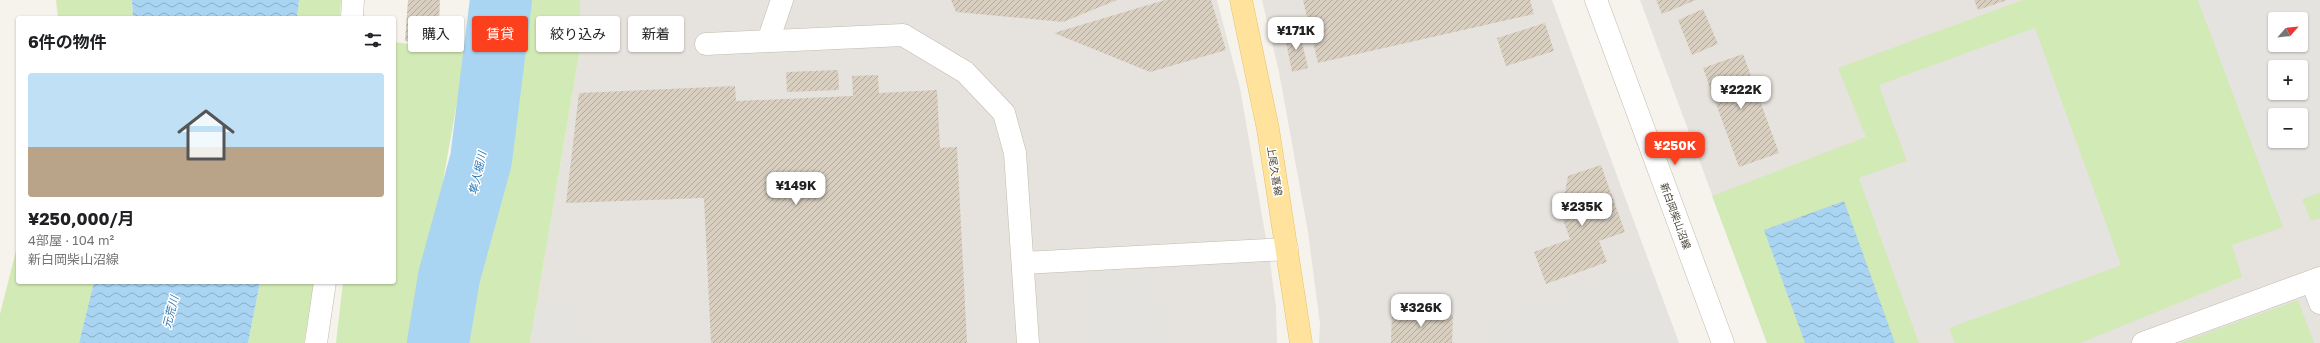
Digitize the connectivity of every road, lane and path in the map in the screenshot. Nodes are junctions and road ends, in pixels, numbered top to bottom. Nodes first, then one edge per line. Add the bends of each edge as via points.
1 (353, 0) edge
2 (782, 0) edge
3 (1242, 0) edge
4 (1596, 0) edge
5 (352, 16) edge
6 (768, 41) junction
7 (706, 44) dead end
8 (1287, 249) junction
9 (1023, 263) junction
10 (2316, 280) edge
11 (325, 284) edge
12 (2320, 302) edge
13 (316, 343) edge
14 (1028, 343) edge
15 (1301, 343) edge
16 (1723, 343) edge
17 (2143, 343) edge

1 - 5 street
2 - 6 street
3 - 8 main road, 上尾久喜線 via 1268,129
4 - 16 street, 新白岡柴山沼線
6 - 7 street
6 - 9 street via 903,35 965,72 1004,113 1015,153
8 - 9 street
8 - 15 main road, 上尾久喜線
9 - 14 street
10 - 12 street
10 - 17 street
11 - 13 street

